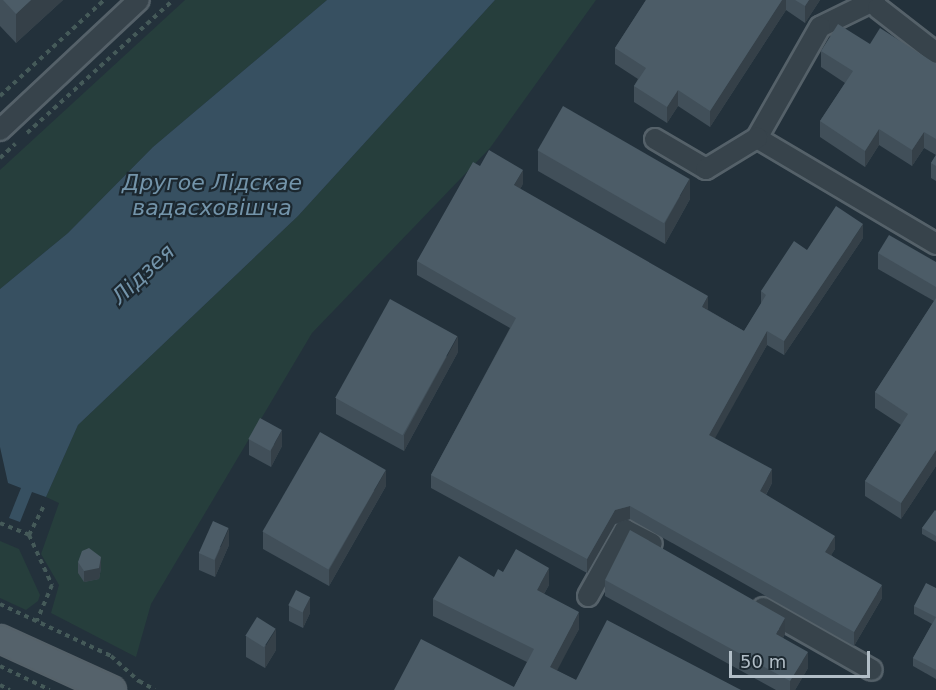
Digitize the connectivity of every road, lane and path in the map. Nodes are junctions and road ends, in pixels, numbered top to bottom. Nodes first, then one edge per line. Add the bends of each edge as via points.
1 (104, 0) edge
2 (140, 0) edge
3 (173, 0) edge
4 (876, 4) edge
5 (936, 53) edge
6 (0, 96) edge
7 (1, 128) edge
8 (26, 135) dead end
9 (757, 138) junction
10 (655, 139) dead end
11 (17, 142) dead end
12 (0, 158) edge
13 (936, 244) edge
14 (44, 505) dead end
15 (0, 523) edge
16 (29, 535) junction
17 (668, 554) edge
18 (588, 596) dead end
19 (749, 600) edge
20 (0, 604) edge
21 (37, 621) junction
22 (0, 639) edge
23 (0, 666) edge
24 (872, 670) dead end
25 (0, 685) edge
26 (10, 690) edge
27 (50, 690) edge
28 (112, 690) edge
29 (155, 690) edge

1 - 6 path
2 - 7 street
3 - 8 path
4 - 5 street
4 - 9 street via 820,27
9 - 10 street via 706,169
9 - 13 street
11 - 12 path
14 - 16 path
15 - 16 path
16 - 21 path via 52,585
17 - 18 street via 625,530
19 - 24 street
20 - 21 path
21 - 29 path via 111,656
22 - 28 main road
23 - 27 path
25 - 26 path

